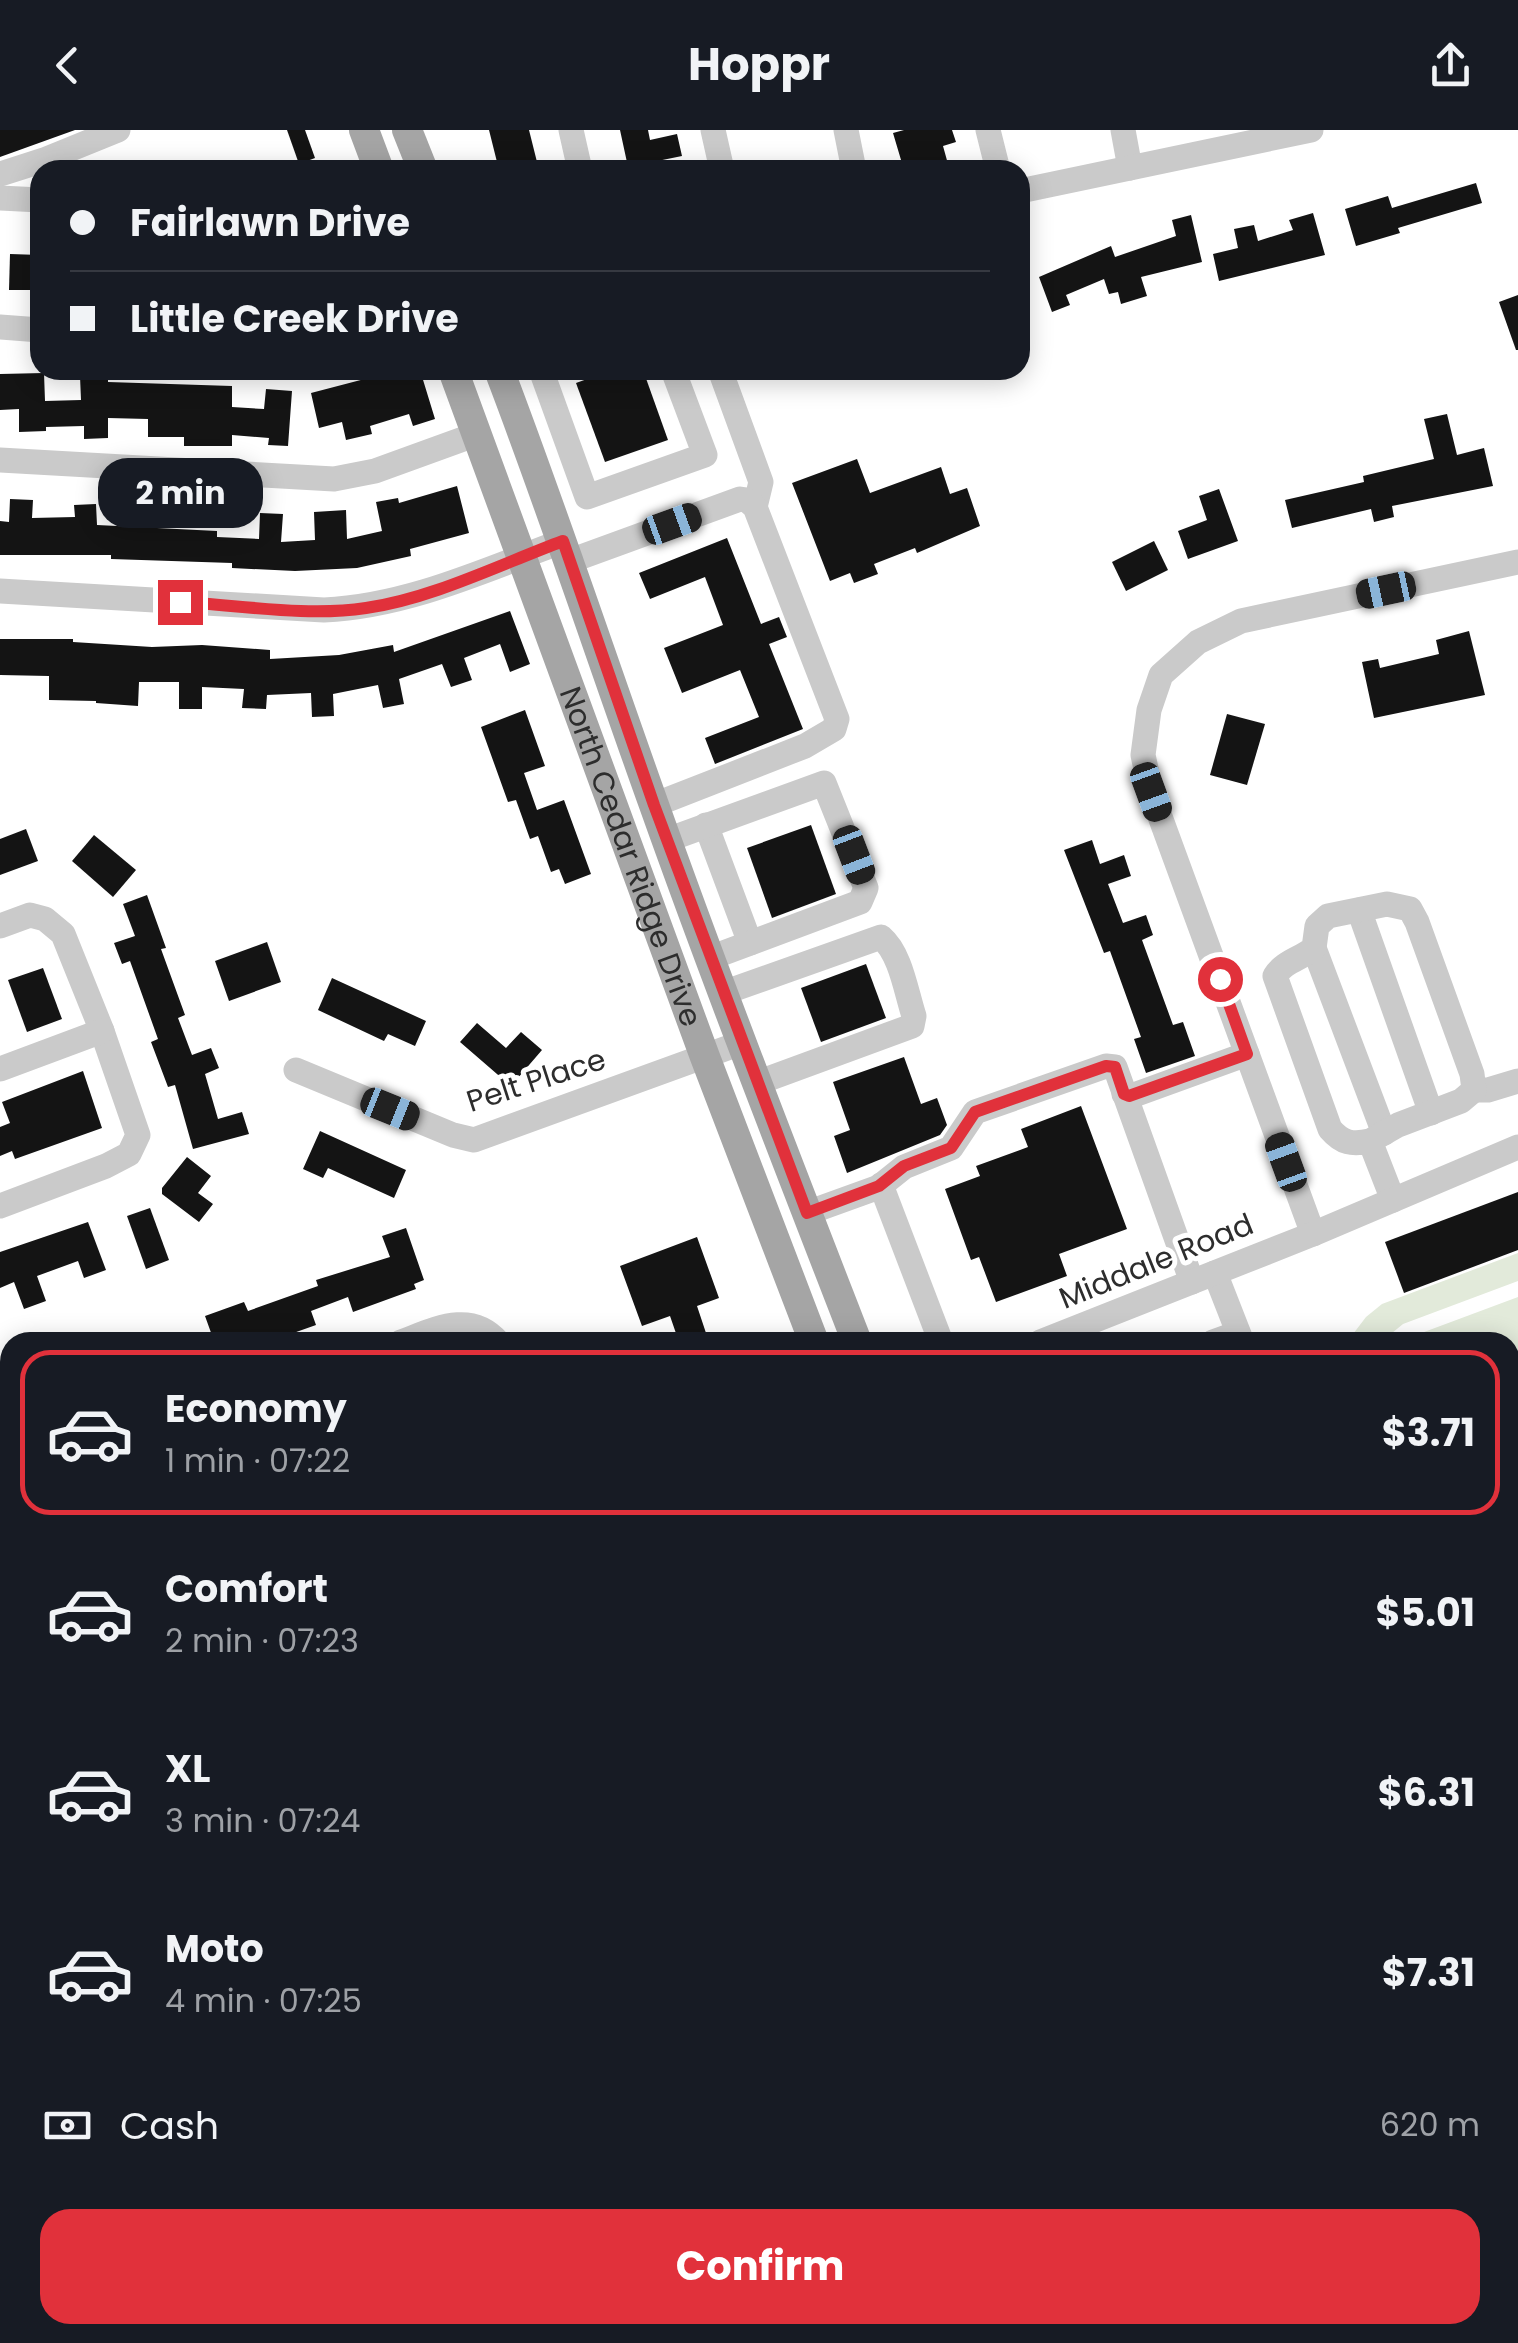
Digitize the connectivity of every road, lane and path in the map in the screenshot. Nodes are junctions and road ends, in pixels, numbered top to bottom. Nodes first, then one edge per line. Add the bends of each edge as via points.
1 (118, 130) edge
2 (364, 130) edge
3 (408, 130) edge
4 (570, 130) edge
5 (713, 130) edge
6 (846, 130) edge
7 (988, 130) edge
8 (1124, 130) edge
9 (1311, 130) edge
10 (1270, 134) edge
11 (44, 160) edge
12 (375, 160) edge
13 (418, 160) edge
14 (578, 160) edge
15 (720, 160) edge
16 (852, 160) edge
17 (996, 160) edge
18 (30, 164) edge
19 (1130, 168) junction
20 (0, 174) edge
21 (1030, 190) edge
22 (0, 198) edge
23 (30, 200) edge
24 (0, 327) edge
25 (30, 329) edge
26 (458, 380) edge
27 (503, 380) edge
28 (545, 380) edge
29 (677, 380) edge
30 (731, 380) edge
31 (477, 434) junction
32 (0, 460) edge
33 (587, 497) junction
34 (756, 508) junction
35 (553, 510) junction
36 (567, 551) junction
37 (522, 556) junction
38 (1518, 562) edge
39 (0, 591) edge
40 (654, 805) junction
41 (706, 825) junction
42 (667, 840) junction
43 (1359, 910) junction
44 (0, 926) edge
45 (750, 943) junction
46 (1314, 948) junction
47 (710, 958) junction
48 (723, 993) junction
49 (102, 1030) junction
50 (741, 1043) junction
51 (1247, 1054) junction
52 (705, 1057) junction
53 (0, 1069) edge
54 (296, 1070) dead end
55 (1518, 1081) edge
56 (756, 1083) junction
57 (1474, 1090) junction
58 (1124, 1094) junction
59 (1431, 1113) junction
60 (1377, 1137) junction
61 (1518, 1148) edge
62 (882, 1185) junction
63 (1394, 1200) junction
64 (0, 1206) edge
65 (807, 1213) junction
66 (1313, 1234) junction
67 (1204, 1277) junction
68 (428, 1332) edge
69 (489, 1332) edge
70 (810, 1332) edge
71 (853, 1332) edge
72 (937, 1332) edge
73 (1065, 1332) edge
74 (1236, 1332) edge

1 - 11 street
2 - 12 main road
3 - 13 main road
4 - 14 street
5 - 15 street
6 - 16 street
7 - 17 street
8 - 19 street
9 - 10 street
10 - 19 street
18 - 20 street
19 - 21 street
22 - 23 street
24 - 25 street
26 - 31 main road, North Cedar Ridge Drive
27 - 35 main road, North Cedar Ridge Drive
28 - 33 street
29 - 33 street via 705,456
30 - 34 street via 760,482
31 - 32 street via 334,479
31 - 37 main road, North Cedar Ridge Drive
33 - 35 street
34 - 36 street via 740,498
34 - 40 street via 837,718 834,728 806,746
35 - 36 main road, North Cedar Ridge Drive
36 - 37 street
36 - 40 main road, North Cedar Ridge Drive
37 - 39 street via 366,608
37 - 52 main road, North Cedar Ridge Drive
38 - 51 street via 1241,620 1198,642 1161,675 1144,756 1151,792
40 - 42 main road, North Cedar Ridge Drive
41 - 42 street
41 - 45 street
41 - 45 street via 824,783 866,888 860,902
42 - 47 main road, North Cedar Ridge Drive
43 - 46 street via 1328,916 1316,926
43 - 57 street via 1387,904 1410,910
43 - 59 street
44 - 49 street via 30,915 63,934
45 - 47 street
46 - 60 street
46 - 60 street via 1275,976 1330,1128 1355,1144
47 - 48 main road, North Cedar Ridge Drive
48 - 50 main road, North Cedar Ridge Drive
48 - 56 street via 881,937 894,958 912,1026
49 - 53 street
49 - 64 street via 138,1135 129,1154
50 - 52 street, Pelt Place
50 - 56 main road, North Cedar Ridge Drive
51 - 58 street
51 - 66 street
52 - 54 street, Pelt Place via 474,1140
52 - 70 main road, North Cedar Ridge Drive
55 - 57 street
56 - 65 main road, North Cedar Ridge Drive
57 - 59 street
58 - 62 street via 1115,1067 1106,1066 975,1112 951,1148 904,1166
58 - 67 street
59 - 60 street
60 - 63 street
61 - 63 street, Middale Road
62 - 65 street
62 - 72 street
63 - 66 street, Middale Road
65 - 71 main road, North Cedar Ridge Drive
66 - 67 street, Middale Road
67 - 73 street, Middale Road
67 - 74 street
68 - 69 street via 449,1324

